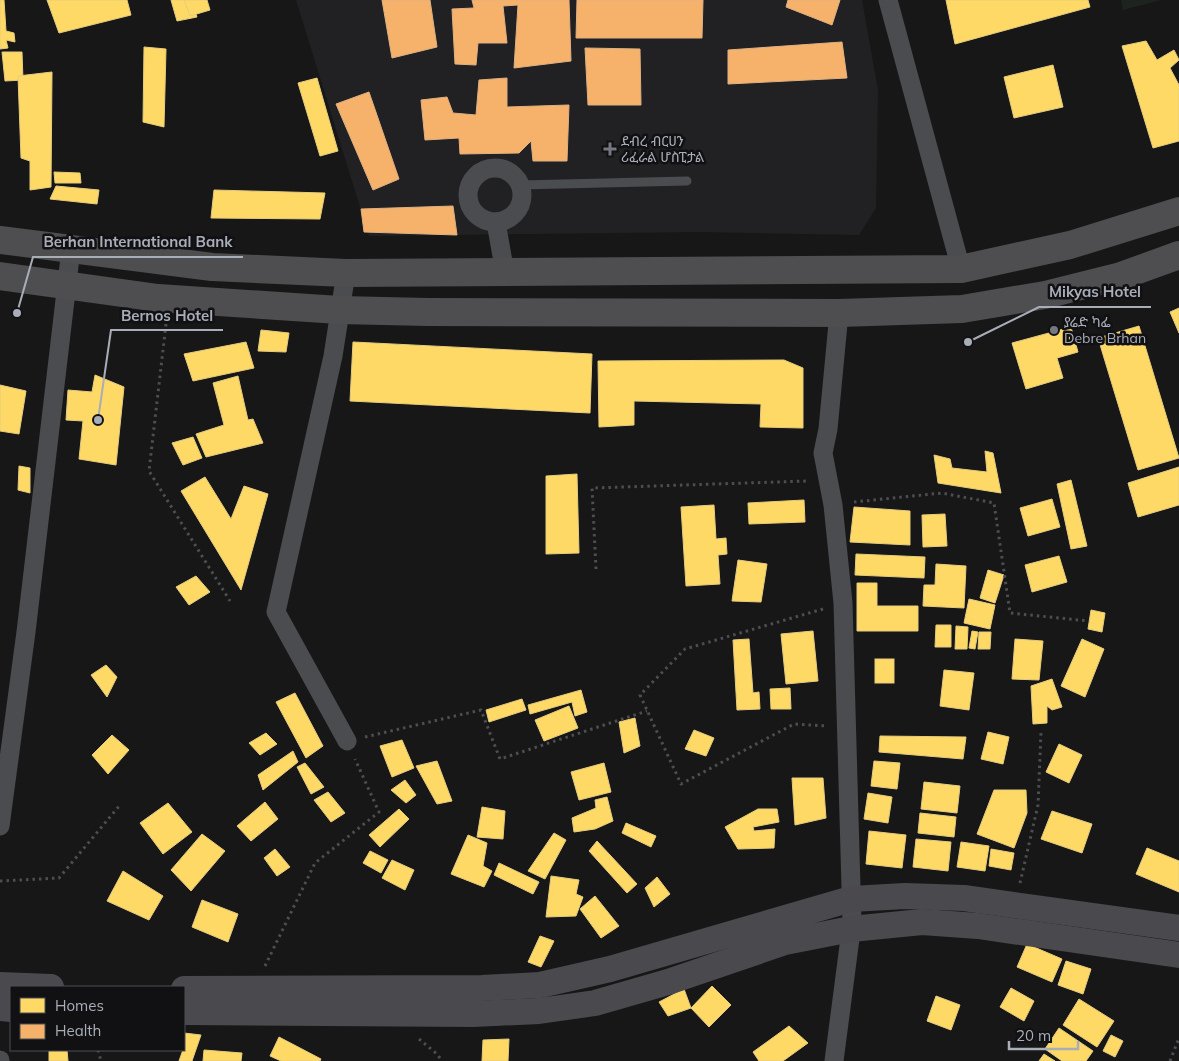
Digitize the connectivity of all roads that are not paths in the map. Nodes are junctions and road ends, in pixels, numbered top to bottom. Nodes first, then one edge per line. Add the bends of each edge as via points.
1 (888, 0) edge
2 (687, 180) dead end
3 (520, 185) junction
4 (1179, 211) edge
5 (496, 222) junction
6 (0, 240) edge
7 (71, 249) junction
8 (1179, 255) edge
9 (961, 269) junction
10 (346, 273) junction
11 (505, 273) junction
12 (0, 276) edge
13 (66, 285) junction
14 (339, 310) junction
15 (839, 313) junction
16 (345, 737) road end
17 (0, 826) edge
18 (851, 899) junction
19 (1179, 928) edge
20 (851, 929) junction
21 (1179, 956) edge
22 (0, 985) edge
23 (26, 986) edge
24 (185, 989) edge
25 (185, 1012) edge
26 (834, 1061) edge

1 - 9 street
2 - 3 lane
3 - 5 street via 520,206 506,220
3 - 5 street via 510,174 496,168 477,175 471,183 470,204 476,214
4 - 9 highway via 1070,245
5 - 11 street
6 - 7 highway
7 - 10 highway via 212,267
7 - 13 street
8 - 15 highway via 1121,276 1045,295 962,309
9 - 11 highway
10 - 11 highway
10 - 14 street
12 - 13 highway
13 - 14 highway via 169,299
13 - 17 street
14 - 15 highway
14 - 16 street via 329,374 276,612
15 - 18 street via 823,453 833,505 843,603
18 - 19 street via 905,896 964,898
18 - 20 street
18 - 24 street via 658,956 540,985
20 - 21 street via 922,922 978,926
20 - 25 street via 785,942 595,1003 539,1011 473,1014
20 - 26 street
22 - 23 street

